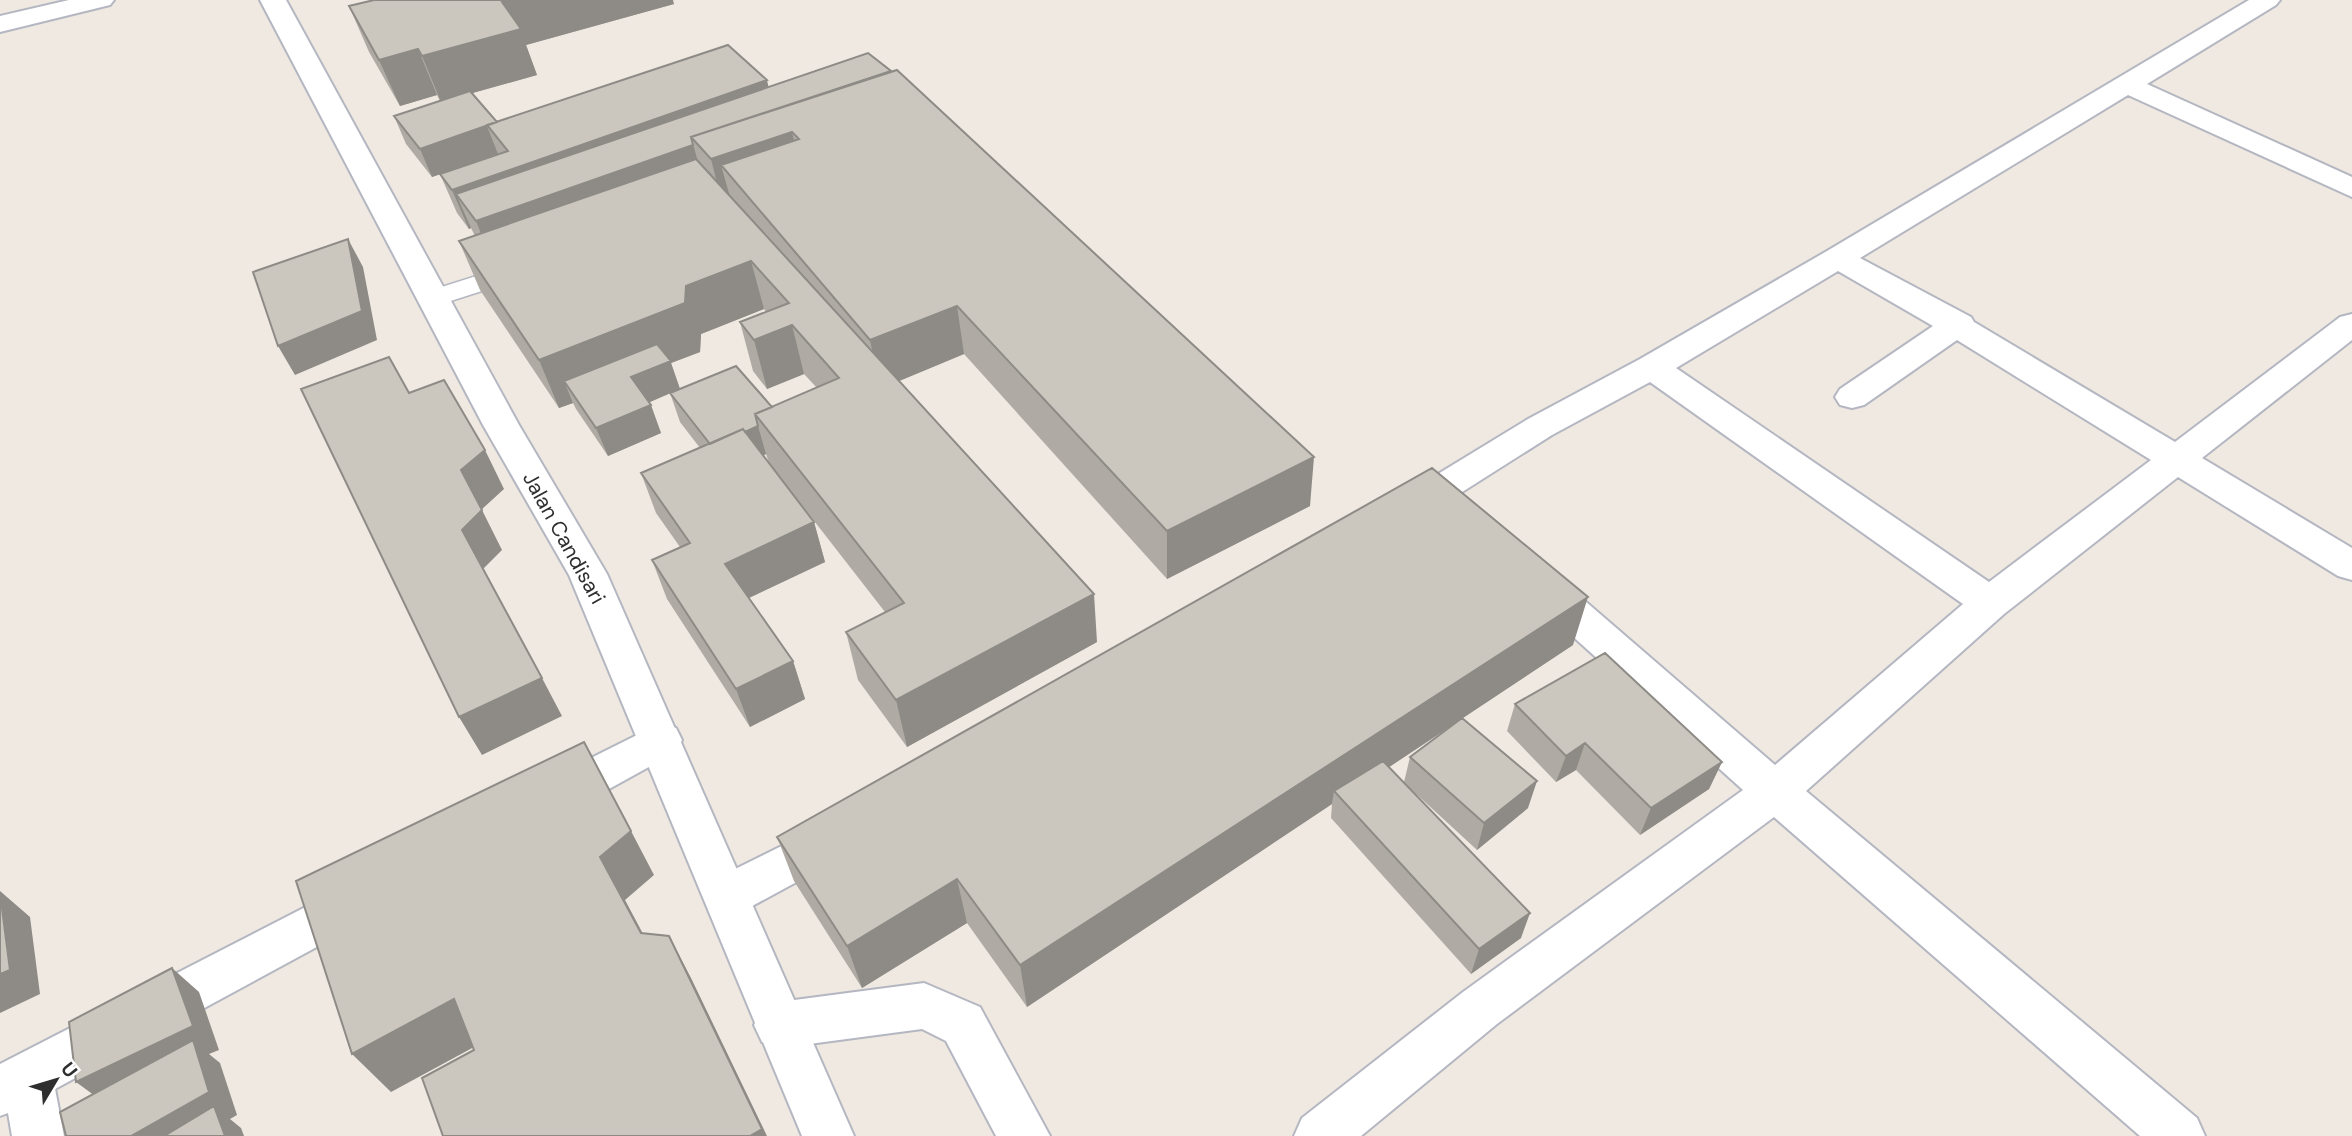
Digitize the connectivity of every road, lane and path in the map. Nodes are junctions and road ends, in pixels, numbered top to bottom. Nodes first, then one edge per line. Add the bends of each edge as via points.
1 (102, 0) edge
2 (273, 0) edge
3 (2267, 0) edge
4 (0, 24) edge
5 (2128, 85) junction
6 (2352, 188) edge
7 (1838, 258) junction
8 (535, 264) edge
9 (435, 298) junction
10 (1959, 324) junction
11 (2352, 324) edge
12 (1652, 367) junction
13 (1852, 397) dead end
14 (2176, 461) junction
15 (1437, 493) junction
16 (1467, 520) edge
17 (1379, 526) edge
18 (1519, 565) edge
19 (2352, 566) edge
20 (1990, 603) junction
21 (661, 740) junction
22 (1775, 791) junction
23 (515, 818) edge
24 (872, 818) edge
25 (393, 883) edge
26 (727, 896) junction
27 (779, 1025) junction
28 (14, 1084) edge
29 (38, 1136) edge
30 (828, 1136) edge
31 (1024, 1136) edge
32 (1320, 1136) edge
33 (2179, 1136) edge

1 - 4 street
2 - 9 street, Jalan Candisari
3 - 5 street
5 - 6 street
5 - 7 street
7 - 10 street
7 - 12 street
8 - 9 lane
9 - 21 street, Jalan Candisari via 501,425 588,574
10 - 13 street
10 - 14 street
11 - 14 street
12 - 15 street via 1540,427
12 - 20 street
14 - 19 street
14 - 20 street
15 - 16 street
15 - 17 street
18 - 22 street
20 - 22 street
21 - 23 street
21 - 26 street, Jalan Candisari
22 - 32 street via 1480,1008
22 - 33 street
24 - 26 street
25 - 28 street
26 - 27 street, Jalan Candisari
27 - 30 street, Jalan Candisari
27 - 31 street via 924,1006 962,1024
28 - 29 street

